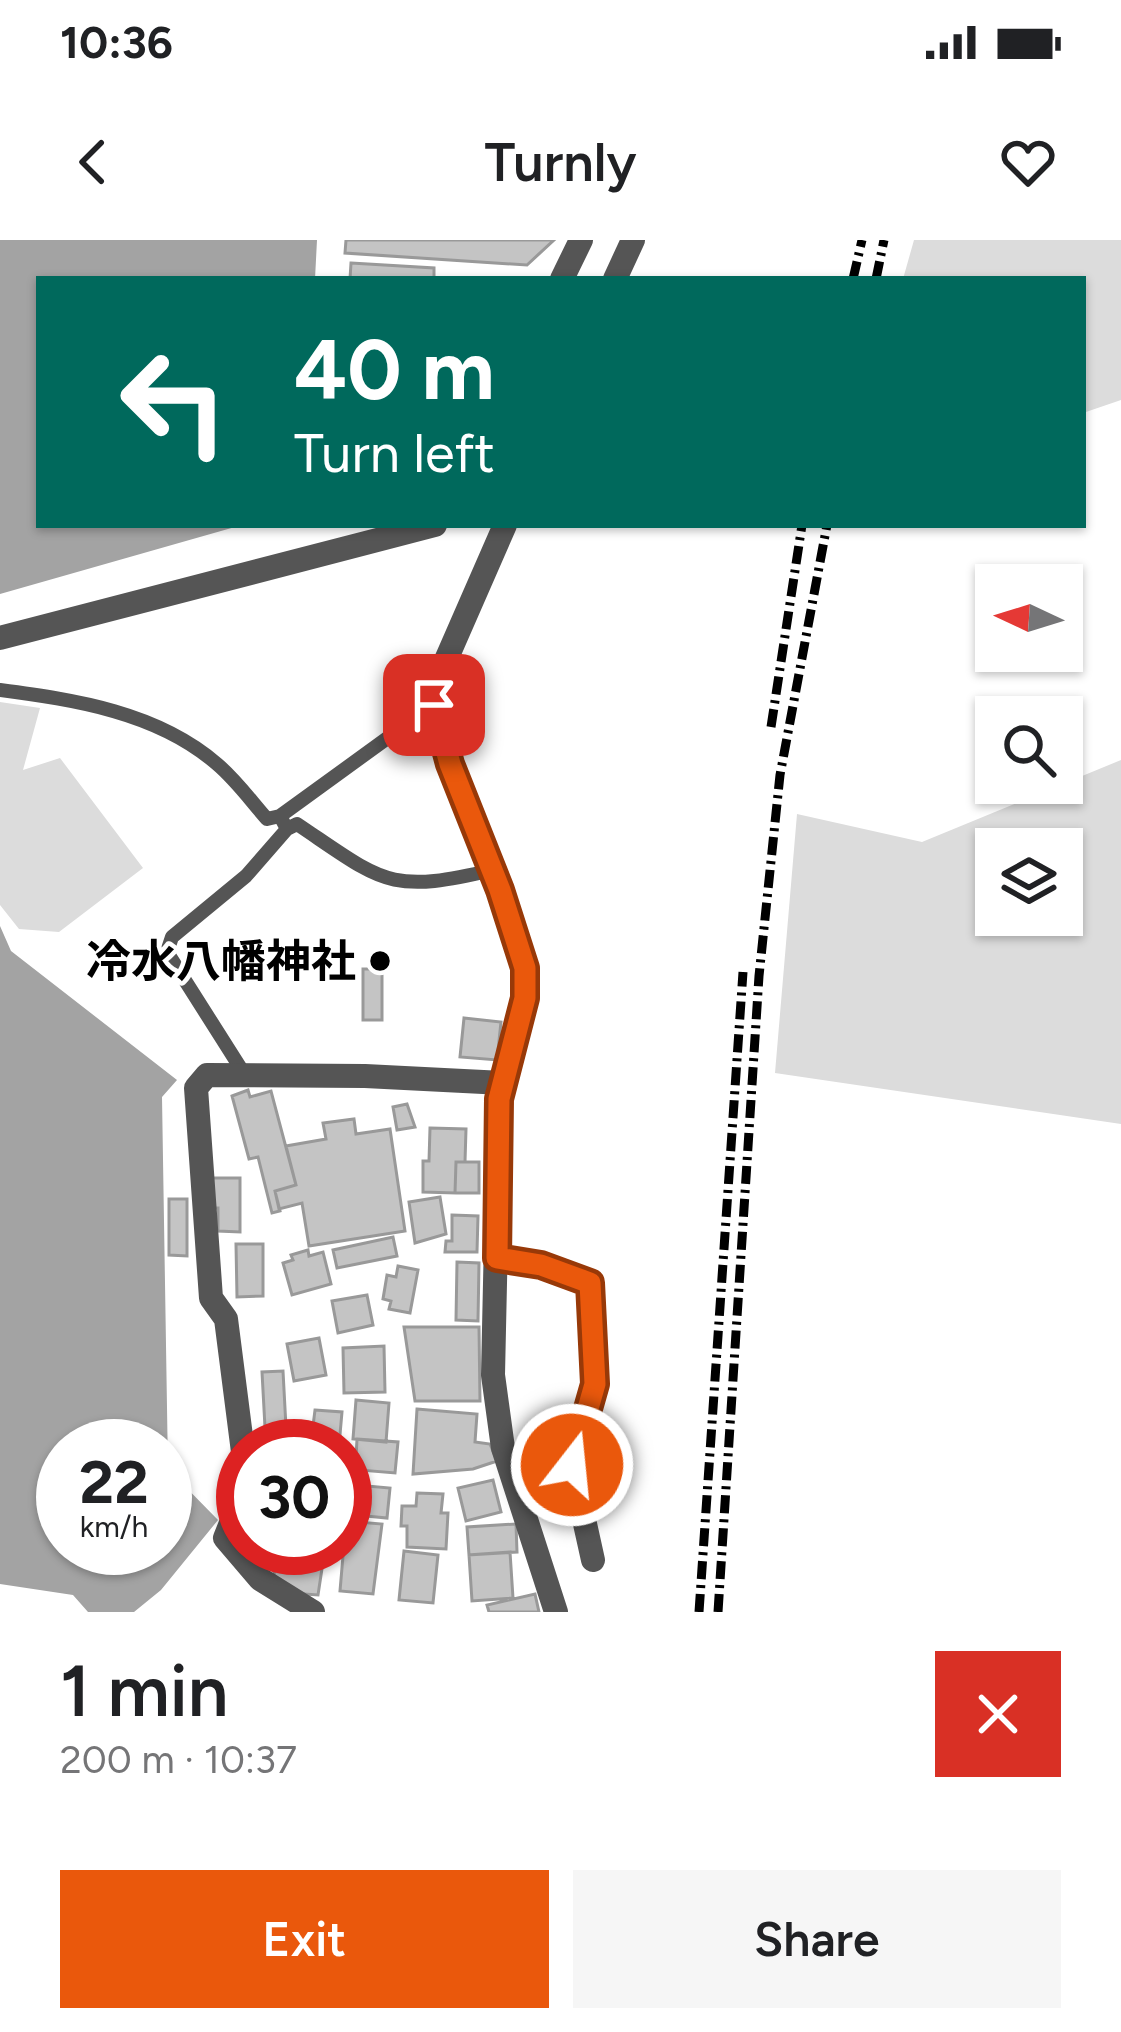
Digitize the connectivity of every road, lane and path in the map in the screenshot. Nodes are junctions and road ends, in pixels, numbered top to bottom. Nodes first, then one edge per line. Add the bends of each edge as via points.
1 (581, 240) edge
2 (633, 240) edge
3 (563, 276) edge
4 (616, 276) edge
5 (423, 528) edge
6 (504, 528) edge
7 (0, 638) edge
8 (0, 690) edge
9 (434, 705) junction
10 (283, 822) junction
11 (492, 870) junction
12 (245, 1076) junction
13 (503, 1083) junction
14 (497, 1258) junction
15 (239, 1419) edge
16 (593, 1560) dead end
17 (256, 1575) edge
18 (313, 1612) edge
19 (556, 1612) edge

1 - 3 street
2 - 4 street
5 - 7 street
6 - 9 street
8 - 10 lane via 80,700 149,723 216,763 267,819
9 - 10 lane
9 - 11 street
10 - 11 lane via 373,874 411,885
10 - 12 lane via 246,876 172,937 166,952
11 - 13 street via 525,968
12 - 13 street
12 - 15 street via 207,1076 196,1088 212,1298 226,1319
13 - 14 street
14 - 16 street via 590,1283 595,1384 572,1465
14 - 19 street via 493,1375 503,1448
17 - 18 street

